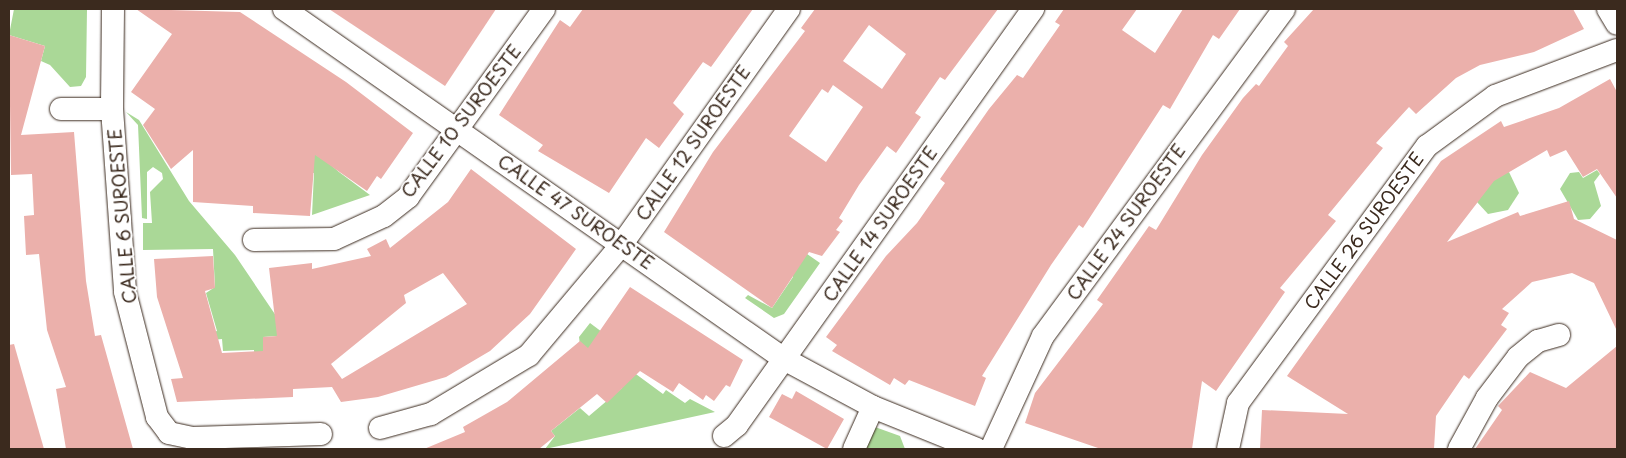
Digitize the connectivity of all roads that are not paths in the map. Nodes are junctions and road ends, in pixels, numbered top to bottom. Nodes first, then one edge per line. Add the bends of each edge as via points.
1 (113, 9) edge
2 (284, 9) edge
3 (544, 9) edge
4 (790, 9) edge
5 (1033, 9) edge
6 (1284, 9) edge
7 (1608, 9) edge
8 (1617, 24) edge
9 (1617, 50) edge
10 (112, 108) junction
11 (61, 109) dead end
12 (458, 130) junction
13 (254, 240) dead end
14 (622, 244) junction
15 (1559, 335) dead end
16 (784, 358) junction
17 (873, 407) junction
18 (380, 428) dead end
19 (321, 434) dead end
20 (724, 436) dead end
21 (922, 440) edge
22 (854, 449) edge
23 (977, 449) edge
24 (991, 449) edge
25 (1228, 449) edge
26 (1459, 449) edge

1 - 10 street, CALLE 6 SUROESTE
2 - 12 street, CALLE 47 SUROESTE
3 - 12 street, CALLE 10 SUROESTE
4 - 14 street, CALLE 12 SUROESTE
5 - 16 street, CALLE 14 SUROESTE
6 - 24 street, CALLE 24 SUROESTE via 1043,336
7 - 8 street
9 - 25 street, CALLE 26 SUROESTE via 1495,96 1427,146 1238,403
10 - 11 street, CALLE 6 SUROESTE
10 - 19 street, CALLE 6 SUROESTE via 125,292 157,417 169,433 193,438
12 - 13 street, CALLE 10 SUROESTE via 408,197 362,230 309,243
12 - 14 street, CALLE 47 SUROESTE
14 - 16 street, CALLE 47 SUROESTE
14 - 18 street, CALLE 12 SUROESTE via 528,355 431,414
15 - 26 street via 1538,341 1518,357 1487,398
16 - 17 street, CALLE 47 SUROESTE
16 - 20 street, CALLE 14 SUROESTE via 737,425
17 - 21 street, CALLE 47 SUROESTE
17 - 22 street
21 - 23 street, CALLE 47 SUROESTE

